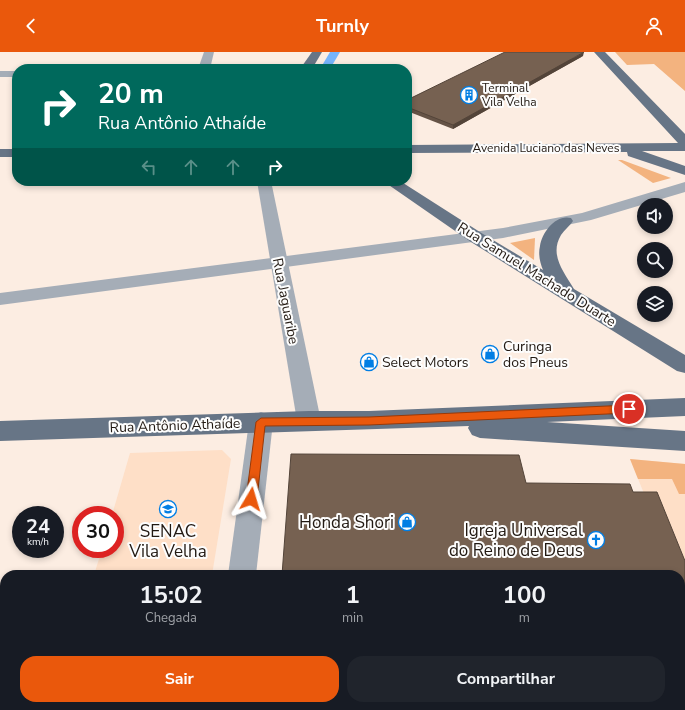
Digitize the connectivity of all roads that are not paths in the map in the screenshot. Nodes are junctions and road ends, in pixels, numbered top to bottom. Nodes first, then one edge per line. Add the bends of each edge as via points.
1 (209, 52) edge
2 (317, 52) edge
3 (599, 52) edge
4 (205, 64) edge
5 (309, 64) edge
6 (0, 74) edge
7 (12, 74) edge
8 (685, 142) edge
9 (685, 147) edge
10 (604, 148) junction
11 (412, 149) edge
12 (0, 153) edge
13 (12, 153) edge
14 (685, 171) edge
15 (265, 186) edge
16 (398, 186) edge
17 (685, 187) edge
18 (565, 222) junction
19 (477, 238) junction
20 (279, 263) junction
21 (571, 295) junction
22 (0, 299) edge
23 (647, 342) junction
24 (685, 356) edge
25 (685, 365) edge
26 (685, 407) edge
27 (309, 421) junction
28 (369, 421) junction
29 (261, 422) junction
30 (0, 431) edge
31 (685, 441) edge
32 (243, 570) edge

1 - 4 street
2 - 5 main road
3 - 8 main road
6 - 7 street
9 - 10 main road, Avenida Luciano das Neves
10 - 11 main road, Avenida Luciano das Neves
10 - 14 main road via 638,154
12 - 13 main road
15 - 20 street, Rua Jaguaribe
16 - 19 main road, Rua Samuel Machado Duarte
17 - 18 street
18 - 19 street
18 - 21 main road via 551,236 548,254 550,267
19 - 20 street
19 - 21 main road, Rua Samuel Machado Duarte
20 - 22 street
20 - 27 street, Rua Jaguaribe
21 - 23 main road, Rua Samuel Machado Duarte
23 - 24 main road
23 - 25 main road, Rua Samuel Machado Duarte
26 - 28 main road, Rua Antônio Athaíde
27 - 28 main road, Rua Antônio Athaíde
27 - 29 main road, Rua Antônio Athaíde
28 - 31 main road
29 - 30 main road, Rua Antônio Athaíde
29 - 32 street

